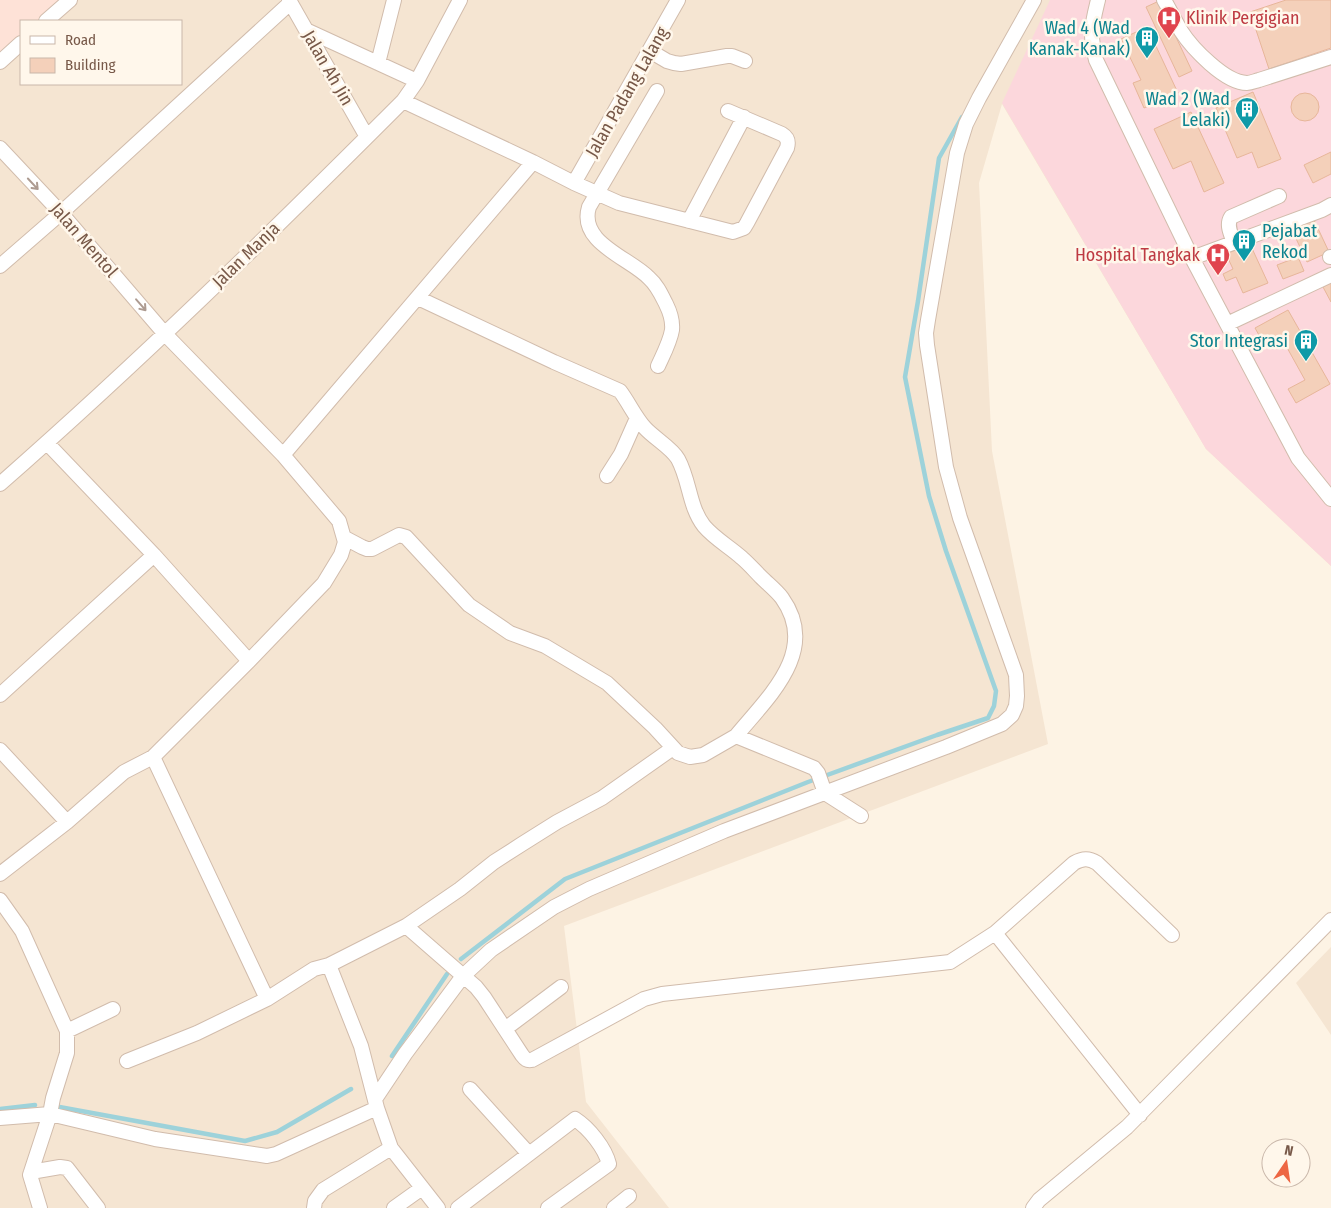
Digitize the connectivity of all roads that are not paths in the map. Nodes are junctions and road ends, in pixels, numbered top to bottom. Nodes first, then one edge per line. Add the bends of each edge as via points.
1 (70, 0) edge
2 (394, 0) edge
3 (460, 0) edge
4 (678, 0) edge
5 (1034, 0) edge
6 (1098, 0) edge
7 (1164, 0) edge
8 (290, 2) edge
9 (47, 20) edge
10 (306, 30) junction
11 (20, 44) edge
12 (650, 51) junction
13 (1331, 57) edge
14 (745, 61) dead end
15 (0, 62) edge
16 (378, 63) junction
17 (417, 81) junction
18 (657, 91) dead end
19 (403, 101) junction
20 (728, 111) dead end
21 (744, 117) junction
22 (367, 137) junction
23 (0, 148) edge
24 (533, 162) junction
25 (574, 183) junction
26 (597, 194) junction
27 (1279, 196) dead end
28 (1331, 205) edge
29 (61, 213) junction
30 (689, 221) junction
31 (1234, 242) junction
32 (1192, 258) junction
33 (0, 266) edge
34 (1331, 275) edge
35 (418, 298) junction
36 (1227, 324) junction
37 (165, 334) junction
38 (658, 366) dead end
39 (637, 418) junction
40 (47, 443) junction
41 (283, 455) junction
42 (607, 476) dead end
43 (0, 484) edge
44 (1331, 499) edge
45 (345, 538) junction
46 (154, 555) junction
47 (249, 661) junction
48 (0, 695) edge
49 (736, 736) junction
50 (674, 748) junction
51 (0, 750) edge
52 (153, 757) junction
53 (824, 790) junction
54 (861, 816) dead end
55 (67, 822) junction
56 (0, 874) edge
57 (0, 900) edge
58 (1331, 920) edge
59 (406, 926) junction
60 (995, 933) junction
61 (1172, 935) dead end
62 (329, 965) junction
63 (463, 976) junction
64 (561, 987) dead end
65 (267, 999) junction
66 (113, 1009) dead end
67 (505, 1029) junction
68 (67, 1030) junction
69 (127, 1061) dead end
70 (470, 1090) dead end
71 (376, 1103) junction
72 (50, 1114) junction
73 (1140, 1115) junction
74 (0, 1118) edge
75 (390, 1148) junction
76 (529, 1154) junction
77 (31, 1172) junction
78 (422, 1188) junction
79 (629, 1196) dead end
80 (40, 1208) edge
81 (98, 1208) edge
82 (314, 1208) edge
83 (394, 1208) edge
84 (438, 1208) edge
85 (458, 1208) edge
86 (548, 1208) edge
87 (614, 1208) edge
88 (1033, 1208) edge

1 - 9 street
2 - 16 street
3 - 17 street, Jalan Manja
4 - 12 street, Jalan Padang Lalang
5 - 53 street via 966,124 957,153 926,333 946,467 960,518 1016,675 1016,706 1002,724
6 - 32 street via 1091,26 1096,60
7 - 13 street via 1182,32 1205,58 1226,76 1242,82 1259,80
8 - 10 street, Jalan Ah Jin
8 - 29 street
10 - 16 street
10 - 22 street, Jalan Ah Jin
11 - 15 street
12 - 14 street via 681,64 729,56
12 - 25 street, Jalan Padang Lalang
16 - 17 street
17 - 19 street, Jalan Manja
18 - 26 street
19 - 22 street, Jalan Manja
19 - 24 street
20 - 21 street
21 - 30 street
21 - 30 street via 785,136 787,148 744,228 728,232
22 - 37 street, Jalan Manja
23 -> 29 street, Jalan Mentol
24 - 25 street
24 - 35 street
25 - 26 street
26 - 30 street
26 - 38 street via 586,214 594,235 616,255 649,277 671,313 671,335
27 - 31 street via 1231,217 1228,222
28 - 31 street
29 - 33 street
29 -> 37 street, Jalan Mentol
31 - 32 street
32 - 36 street
34 - 36 street
35 - 39 street via 620,391
35 - 41 street
36 - 44 street via 1298,458
37 - 40 street, Jalan Manja
37 - 41 street, Jalan Mentol
39 - 42 street
39 - 49 street via 677,457 696,513 705,527 776,591 792,615 796,630 792,659 782,678
40 - 43 street, Jalan Manja
40 - 46 street
41 - 45 street, Jalan Mentol via 339,521
45 - 47 street via 341,555 324,583
45 - 50 street via 372,549 399,535 406,537 469,605 510,633 546,646 607,683
46 - 47 street
46 - 48 street
47 - 52 street
49 - 50 street via 702,755 690,757
49 - 53 street via 814,768
50 - 59 street via 602,798 501,858
51 - 55 street
52 - 55 street via 124,772
52 - 65 street
53 - 54 street
53 - 63 street via 589,889 546,912 491,950
55 - 56 street
57 - 68 street via 22,931
58 - 73 street
59 - 62 street
59 - 63 street
60 - 61 street via 1074,863 1086,859 1097,863
60 - 67 street via 950,962 673,992 644,999 532,1060 524,1058
60 - 73 street
62 - 65 street via 314,969
62 - 71 street via 362,1046
63 - 67 street via 484,997
63 - 71 street via 405,1054
64 - 67 street
65 - 69 street via 197,1033
66 - 68 street
68 - 72 street via 67,1053
70 - 76 street
71 - 72 street via 267,1156 155,1139
71 - 75 street
72 - 74 street
72 - 77 street
73 - 88 street
75 - 78 street
75 - 82 street via 324,1190 315,1201
76 - 85 street
76 - 86 street via 576,1119 607,1156 608,1164
77 - 80 street
77 - 81 street via 67,1168
78 - 83 street
78 - 84 street
79 - 87 street

